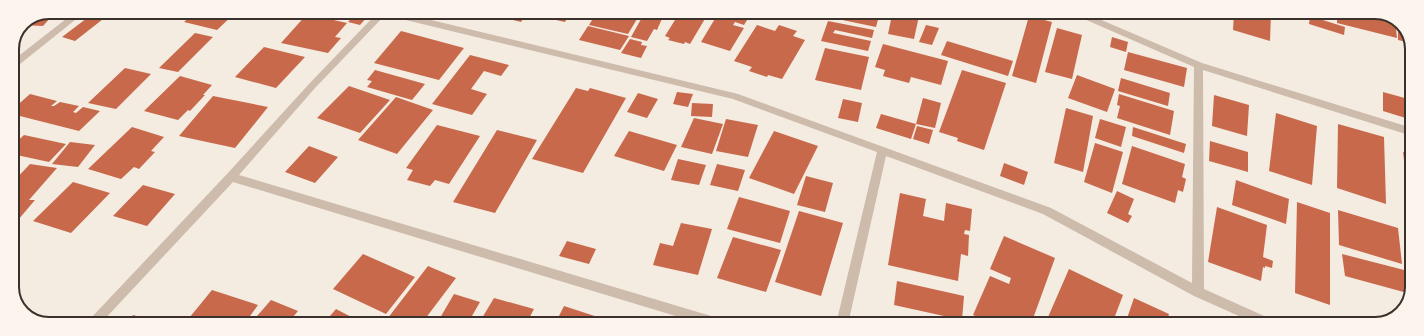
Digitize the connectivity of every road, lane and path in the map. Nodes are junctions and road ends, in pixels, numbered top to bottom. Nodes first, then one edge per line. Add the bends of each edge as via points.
1 (72, 19) edge
2 (377, 19) edge
3 (413, 19) edge
4 (1092, 19) edge
5 (19, 61) edge
6 (1199, 65) junction
7 (1405, 130) edge
8 (882, 150) junction
9 (231, 177) junction
10 (1198, 292) junction
11 (100, 317) edge
12 (698, 317) edge
13 (844, 317) edge
14 (1253, 317) edge

1 - 5 street
2 - 9 street via 312,86
3 - 8 street via 735,96
4 - 6 street
6 - 7 street
6 - 10 street
8 - 10 street via 1047,211
8 - 13 street
9 - 11 street
9 - 12 street
10 - 14 street

